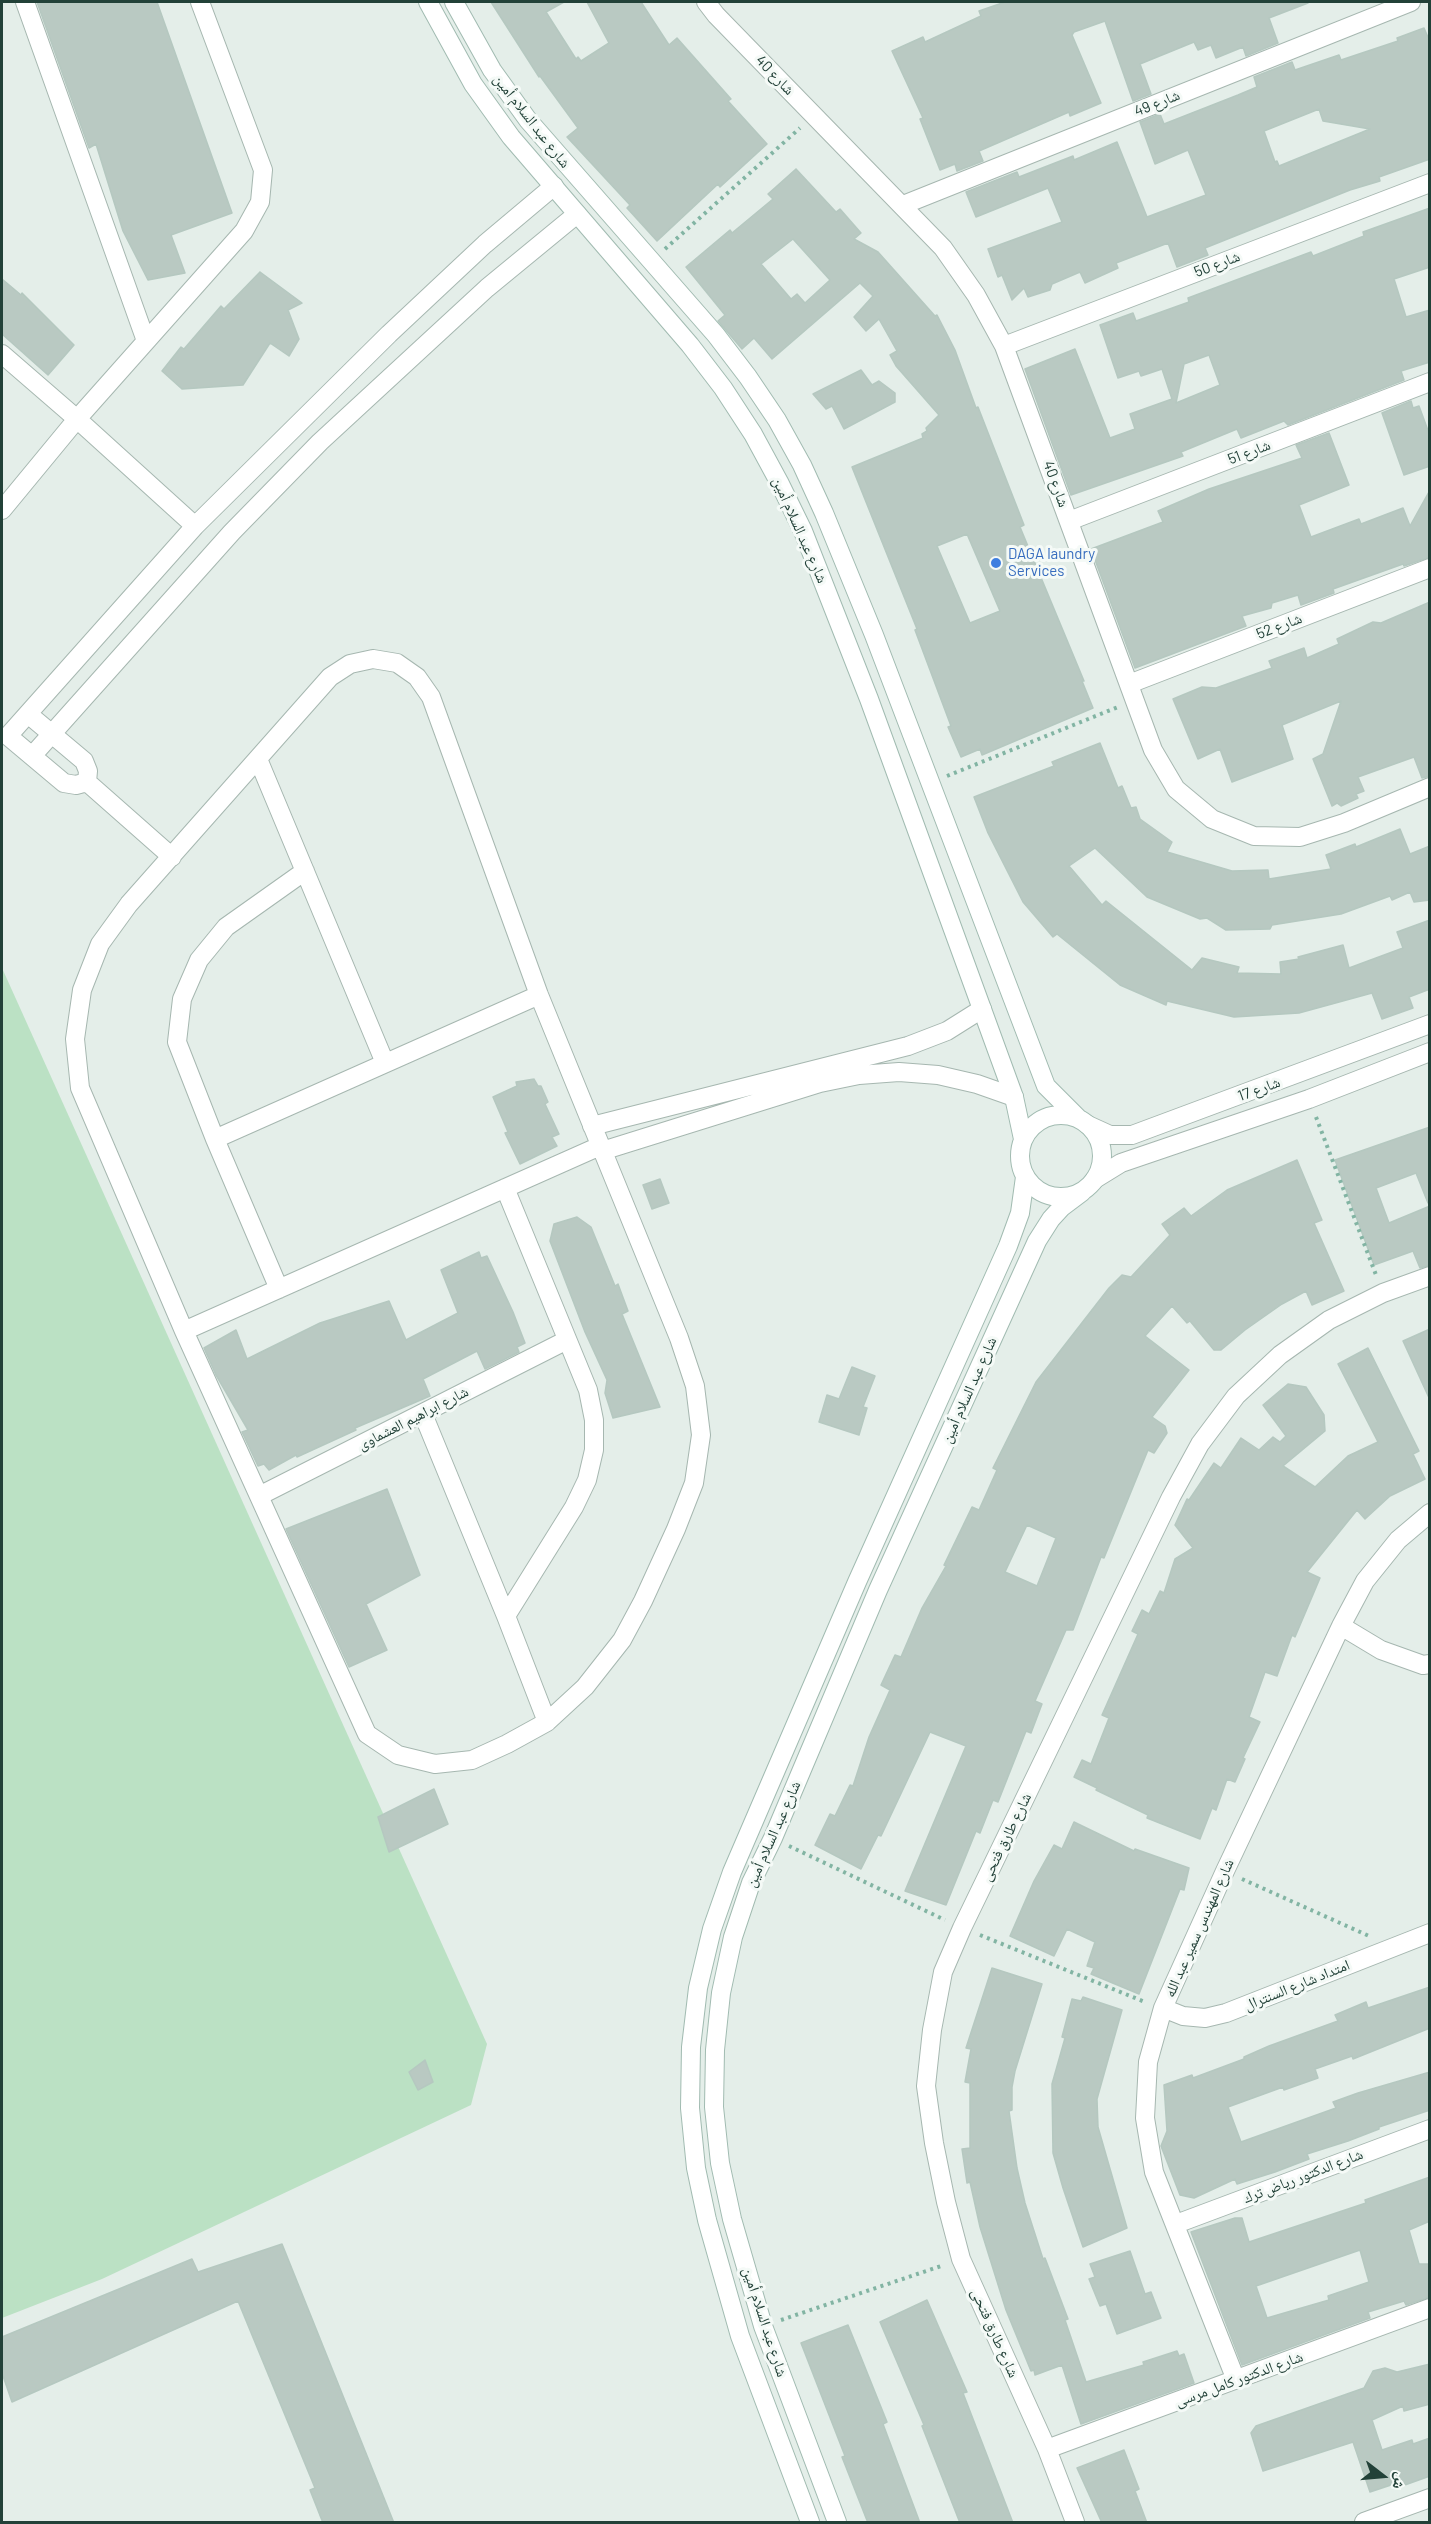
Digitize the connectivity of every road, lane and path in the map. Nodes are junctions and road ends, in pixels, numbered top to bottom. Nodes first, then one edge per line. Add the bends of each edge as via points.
1 (25, 2) edge
2 (200, 2) edge
3 (428, 2) edge
4 (454, 2) edge
5 (706, 2) edge
6 (1411, 2) edge
7 (815, 116) junction
8 (1430, 183) edge
9 (554, 186) junction
10 (903, 205) junction
11 (577, 214) junction
12 (651, 261) junction
13 (146, 341) junction
14 (1004, 346) junction
15 (2, 354) edge
16 (1430, 382) edge
17 (77, 419) junction
18 (2, 510) edge
19 (1070, 521) junction
20 (195, 526) junction
21 (1430, 568) edge
22 (874, 635) junction
23 (849, 646) junction
24 (894, 688) junction
25 (1132, 692) junction
26 (869, 699) junction
27 (28, 714) junction
28 (51, 734) junction
29 (32, 756) junction
30 (258, 759) junction
31 (87, 782) junction
32 (930, 784) junction
33 (1430, 787) edge
34 (172, 857) junction
35 (305, 871) junction
36 (539, 995) junction
37 (982, 1009) junction
38 (1430, 1024) edge
39 (1430, 1052) edge
40 (385, 1063) junction
41 (818, 1076) junction
42 (1014, 1097) junction
43 (1309, 1099) junction
44 (1083, 1121) junction
45 (592, 1126) junction
46 (215, 1139) junction
47 (1023, 1139) junction
48 (601, 1149) junction
49 (1025, 1177) junction
50 (1089, 1186) junction
51 (505, 1188) junction
52 (1430, 1276) edge
53 (279, 1289) junction
54 (1383, 1293) junction
55 (184, 1331) junction
56 (567, 1340) junction
57 (423, 1414) junction
58 (259, 1496) junction
59 (1430, 1513) edge
60 (857, 1582) junction
61 (878, 1590) junction
62 (506, 1616) junction
63 (1341, 1626) junction
64 (1430, 1664) edge
65 (547, 1722) junction
66 (772, 1838) junction
67 (1224, 1871) junction
68 (962, 1928) junction
69 (1430, 1933) edge
70 (1393, 1947) junction
71 (1163, 2008) junction
72 (1430, 2129) edge
73 (1176, 2224) junction
74 (961, 2259) junction
75 (1430, 2308) edge
76 (763, 2326) junction
77 (1236, 2380) junction
78 (1047, 2449) junction
79 (1430, 2498) edge
80 (810, 2523) edge
81 (837, 2523) edge
82 (1075, 2523) edge
83 (1364, 2523) edge

1 - 13 street
2 - 13 street via 263,170 260,202 244,231
3 - 9 street, شارع عبد السلام أمين via 473,84 510,137
4 - 12 street, شارع عبد السلام أمين via 492,70 528,120
5 - 7 street, شارع 40
6 - 10 street, شارع 49
7 - 10 street, شارع 40
7 - 12 path
8 - 14 street, شارع 50
9 - 11 street, شارع عبد السلام أمين
9 - 20 street via 389,334
10 - 14 street, شارع 40 via 943,248 976,295
11 - 23 street, شارع عبد السلام أمين via 690,345 753,434 803,531
11 - 28 street via 487,288 320,442 232,532
12 - 22 street, شارع عبد السلام أمين via 716,336 777,420 824,513
13 - 17 street
14 - 19 street, شارع 40
15 - 17 street
16 - 19 street, شارع 51
17 - 18 street
17 - 20 street
19 - 25 street, شارع 40
20 - 27 street
21 - 25 street, شارع 52
22 - 23 street via 864,646
22 - 24 street, شارع عبد السلام أمين
23 - 26 street, شارع عبد السلام أمين
24 - 26 street via 882,688
24 - 32 street, شارع عبد السلام أمين
25 - 32 path
25 - 33 street, شارع 40 via 1153,750 1176,789 1212,819 1254,836 1300,837
26 - 37 street, شارع عبد السلام أمين
27 - 28 street
27 - 29 street via 8,736
28 - 29 street
28 - 31 street via 84,761
29 - 31 street via 64,783
30 - 34 street
30 - 35 street
30 - 36 street via 330,677 350,663 373,658 397,663 417,677 440,721
31 - 34 street
32 - 44 street, شارع عبد السلام أمين via 1046,1086
34 - 55 street via 129,904 100,944 82,990 75,1039 80,1088
35 - 40 street
35 - 46 street via 226,927 199,960 182,999 177,1042
36 - 40 street
36 - 45 street
37 - 41 street via 947,1030 908,1046
37 - 42 street, شارع عبد السلام أمين
38 - 44 street, شارع 17 via 1132,1135 1116,1137
39 - 43 street, شارع 17
40 - 46 street
41 - 42 street via 938,1075
41 - 45 street
41 - 48 street
42 - 47 street, شارع عبد السلام أمين
43 - 50 street, شارع 17 via 1121,1163
43 - 54 path
44 - 47 street via 1059,1115 1040,1120
44 - 50 street via 1101,1145 1100,1168
45 - 48 street
46 - 53 street
47 - 49 street via 1020,1159
48 - 51 street
48 - 65 street via 679,1338 695,1386 701,1435 694,1483 644,1601 622,1640 585,1687
49 - 50 street via 1033,1187 1057,1198 1070,1197
49 - 60 street, شارع عبد السلام أمين via 1020,1213 1008,1246
50 - 61 street, شارع عبد السلام أمين via 1062,1207 1037,1241
51 - 53 street
51 - 56 street
52 - 54 street, شارع طارق فتحى
53 - 55 street
54 - 68 street, شارع طارق فتحى via 1329,1320 1280,1354 1236,1396 1200,1444
55 - 58 street
56 - 57 street, شارع ابراهيم العشماوى
56 - 62 street via 588,1390 594,1450 587,1480 574,1507
57 - 58 street, شارع ابراهيم العشماوى
57 - 62 street
58 - 65 street via 367,1734 398,1755 435,1764 472,1760
59 - 63 street, شارع المهندس سمير عبد الله via 1398,1540 1365,1581
60 - 61 street
60 - 80 street, شارع عبد السلام أمين via 732,1872 712,1929 698,1988 691,2047 691,2118 707,2220 740,2336
61 - 66 street, شارع عبد السلام أمين
62 - 65 street
63 - 64 street via 1381,1650
63 - 67 street, شارع المهندس سمير عبد الله
66 - 68 path
66 - 76 street, شارع عبد السلام أمين via 751,1883 733,1937 721,1993 715,2050 714,2107 720,2163
67 - 70 path
67 - 71 street, شارع المهندس سمير عبد الله
68 - 71 path
68 - 74 street, شارع طارق فتحى via 943,1972 926,2086 934,2143
69 - 70 street, امتداد شارع السنترال
70 - 71 street, امتداد شارع السنترال via 1226,2013 1205,2018 1183,2016
71 - 73 street, شارع المهندس سمير عبد الله via 1148,2062 1145,2118 1154,2172
72 - 73 street, شارع الدكتور رياض ترك
73 - 77 street, شارع المهندس سمير عبد الله
74 - 76 path
74 - 78 street, شارع طارق فتحى
75 - 77 street, شارع الدكتور كامل مرسى
76 - 81 street, شارع عبد السلام أمين
77 - 78 street, شارع الدكتور كامل مرسى
78 - 82 street, شارع طارق فتحى
79 - 83 street

